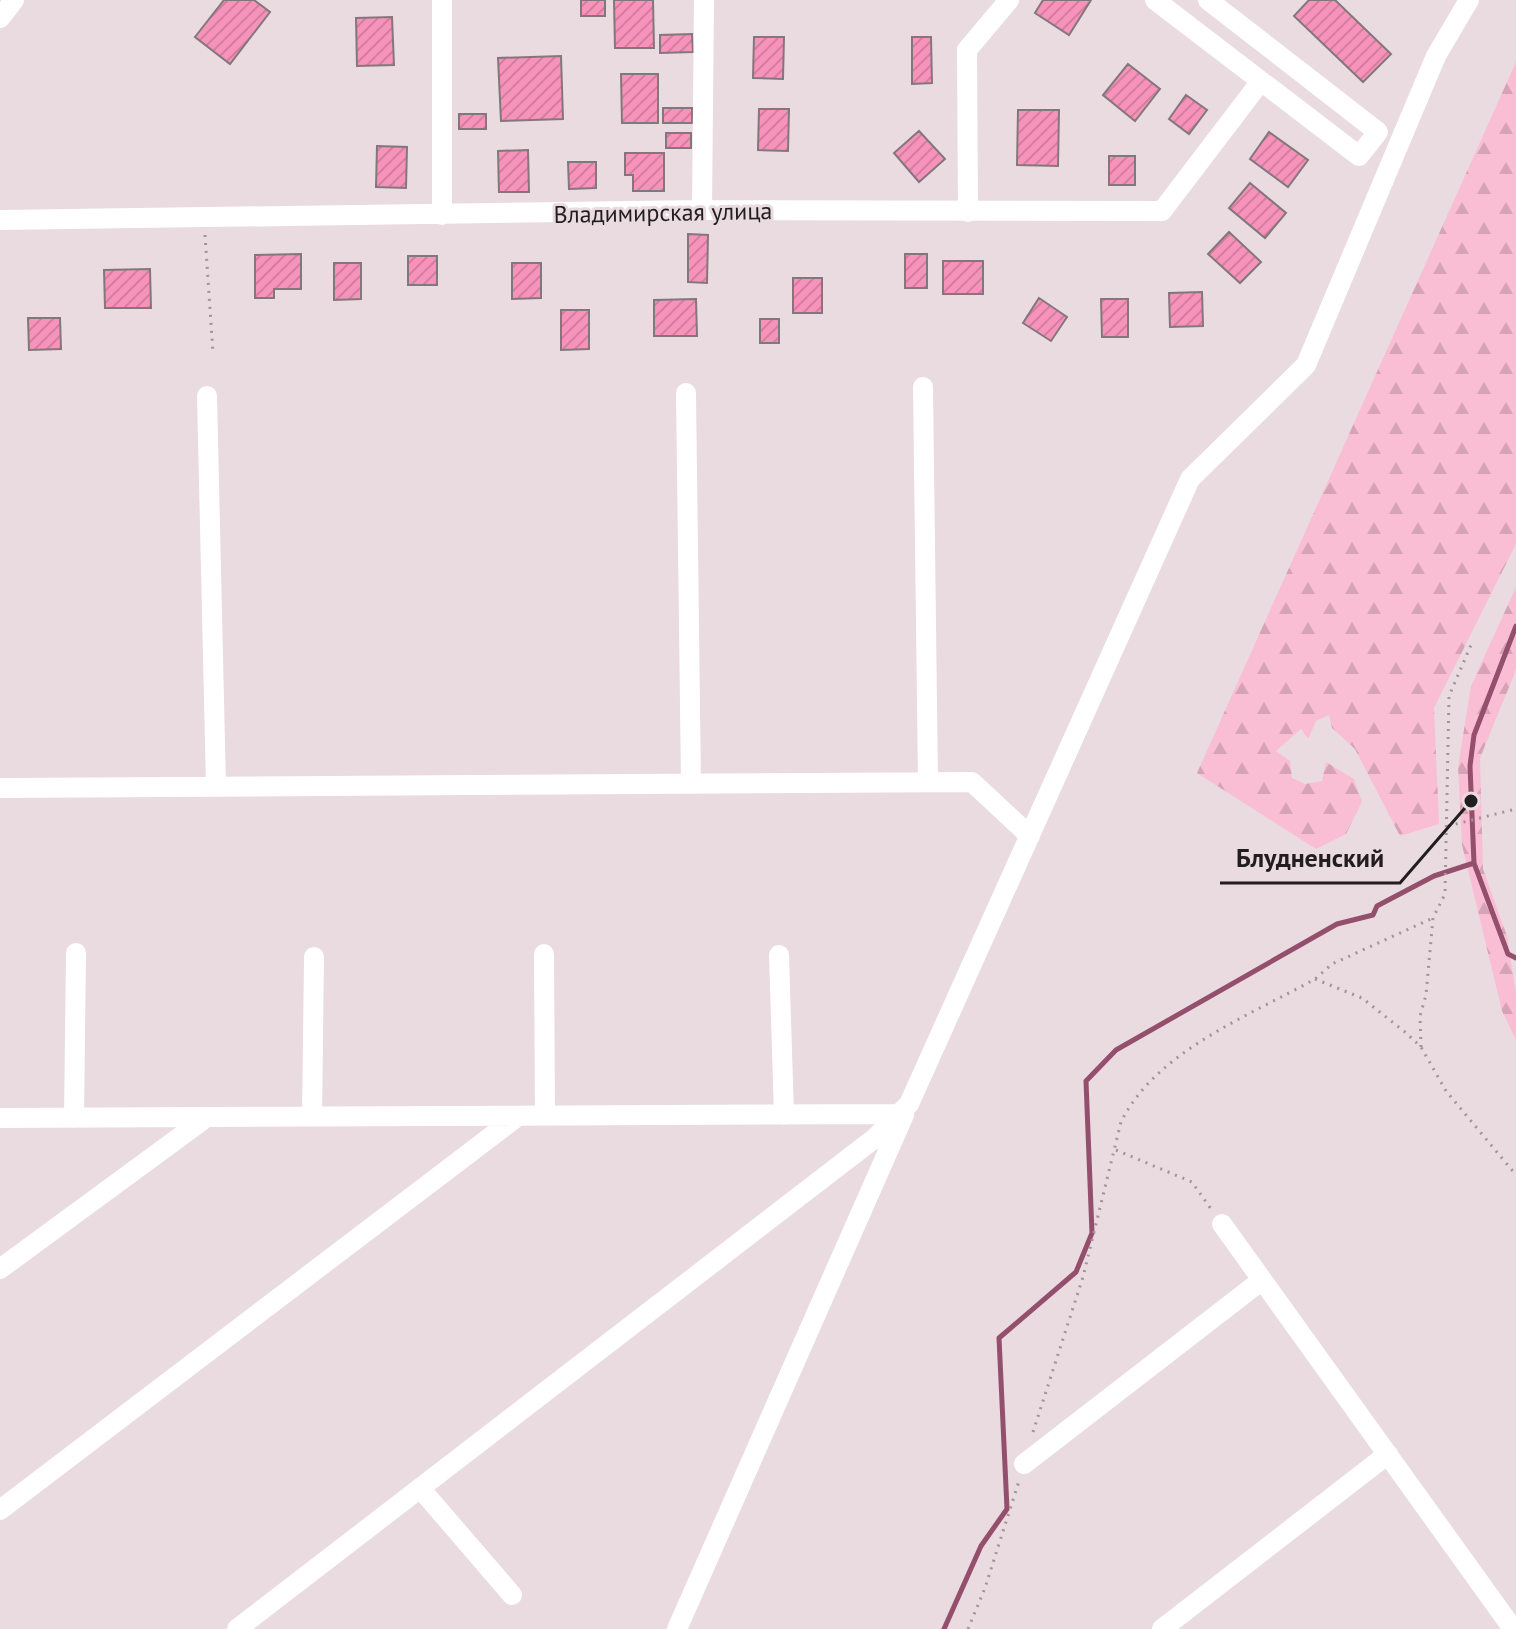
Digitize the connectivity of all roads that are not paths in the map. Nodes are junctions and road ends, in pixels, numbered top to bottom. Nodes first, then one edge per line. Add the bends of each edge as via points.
1 (14, 0) edge
2 (442, 0) edge
3 (704, 0) edge
4 (1009, 0) edge
5 (1155, 0) edge
6 (1208, 0) edge
7 (1469, 0) edge
8 (0, 18) edge
9 (1261, 81) junction
10 (702, 210) junction
11 (968, 212) junction
12 (442, 215) junction
13 (0, 220) edge
14 (923, 387) dead end
15 (686, 393) dead end
16 (207, 396) dead end
17 (928, 782) junction
18 (691, 784) junction
19 (216, 787) junction
20 (0, 788) edge
21 (1030, 836) junction
22 (76, 953) dead end
23 (544, 954) dead end
24 (779, 955) dead end
25 (314, 957) dead end
26 (904, 1109) junction
27 (784, 1115) junction
28 (518, 1116) junction
29 (545, 1116) junction
30 (207, 1117) junction
31 (312, 1117) junction
32 (0, 1118) edge
33 (74, 1118) junction
34 (1222, 1224) road end
35 (0, 1269) edge
36 (1262, 1280) junction
37 (1388, 1454) junction
38 (1024, 1464) road end
39 (420, 1488) junction
40 (0, 1510) edge
41 (512, 1595) dead end
42 (1504, 1626) edge
43 (237, 1629) edge
44 (677, 1629) edge
45 (1162, 1629) edge

1 - 8 street
2 - 12 street
3 - 10 street
4 - 11 street via 967,50
5 - 9 street
6 - 9 street via 1378,132 1359,156
7 - 21 street via 1436,56 1306,365 1190,479
9 - 11 street, Владимирская улица via 1162,211
10 - 11 street, Владимирская улица
10 - 12 street, Владимирская улица
12 - 13 street, Владимирская улица
14 - 17 street
15 - 18 street
16 - 19 street
17 - 18 street
17 - 21 street via 972,782
18 - 19 street
19 - 20 street
21 - 26 street
22 - 33 street
23 - 29 street
24 - 27 street
25 - 31 street
26 - 27 street
26 - 39 street via 875,1138
26 - 44 street
27 - 29 street
28 - 29 street
28 - 31 street
28 - 40 street
30 - 31 street
30 - 33 street
30 - 35 street
32 - 33 street
34 - 36 street
36 - 37 street
36 - 38 street
37 - 42 street
37 - 45 street
39 - 41 street
39 - 43 street

